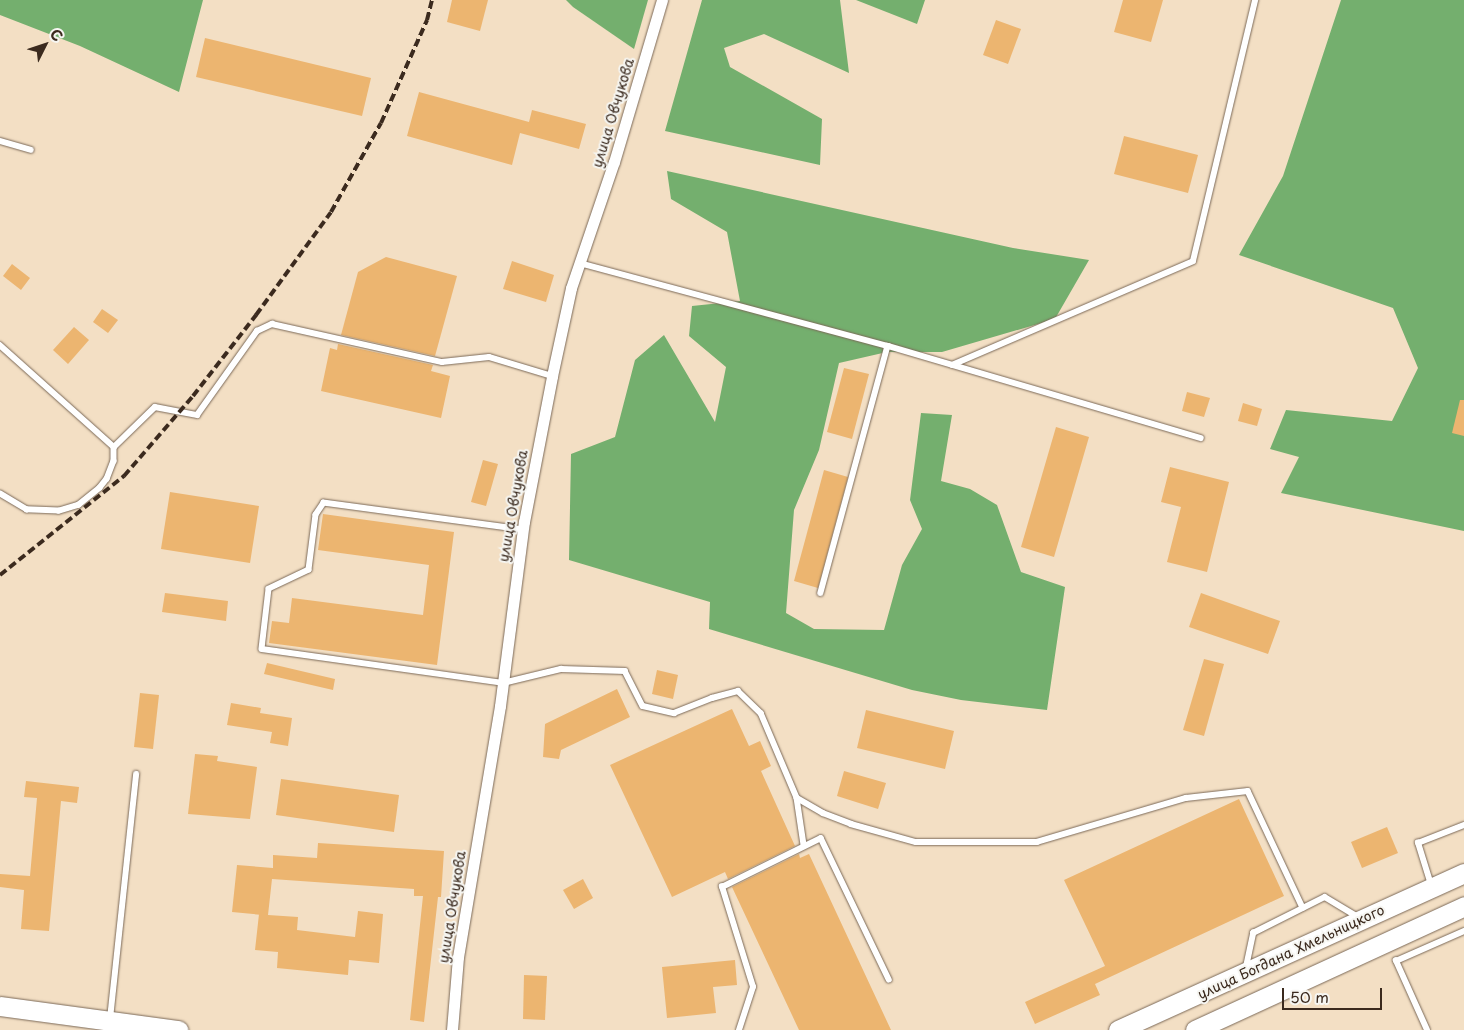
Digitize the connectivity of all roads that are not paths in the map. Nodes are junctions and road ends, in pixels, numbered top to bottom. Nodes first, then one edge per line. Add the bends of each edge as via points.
1 (662, 0) edge
2 (1255, 0) edge
3 (0, 141) edge
4 (31, 150) dead end
5 (580, 263) junction
6 (0, 345) edge
7 (888, 346) junction
8 (952, 365) junction
9 (552, 376) junction
10 (1201, 438) dead end
11 (114, 447) junction
12 (0, 494) edge
13 (523, 530) junction
14 (822, 593) dead end
15 (503, 683) junction
16 (136, 774) dead end
17 (797, 798) junction
18 (1464, 825) edge
19 (804, 845) junction
20 (1464, 873) edge
21 (1432, 887) junction
22 (1464, 906) edge
23 (1303, 908) junction
24 (1362, 920) junction
25 (1464, 931) edge
26 (1244, 974) junction
27 (889, 979) dead end
28 (0, 1006) edge
29 (110, 1021) junction
30 (178, 1030) edge
31 (452, 1030) edge
32 (739, 1030) edge
33 (1118, 1030) edge
34 (1195, 1030) edge
35 (1427, 1030) edge

1 - 5 street, улица Овчукова
2 - 8 lane via 1193,261
3 - 4 lane
5 - 7 lane
5 - 9 street, улица Овчукова via 571,288
6 - 11 lane
7 - 8 lane
7 - 14 lane
8 - 10 lane
9 - 11 lane via 489,357 442,362 272,324 257,331 197,415 155,406
9 - 13 street, улица Овчукова
11 - 12 lane via 114,461 107,479 79,505 59,511 27,510
13 - 15 street, улица Овчукова
13 - 15 lane via 324,503 316,515 309,570 269,589 262,649
15 - 17 lane via 561,669 625,671 643,706 674,713 738,691 761,712
15 - 31 street, улица Овчукова via 458,957
16 - 29 lane
17 - 19 lane
17 - 23 lane via 851,824 916,842 1037,842 1186,798 1248,791
18 - 21 lane via 1418,843
19 - 27 lane via 821,838
19 - 32 lane via 722,887 754,987
20 - 21 highway, улица Богдана Хмельницкого
21 - 24 highway, улица Богдана Хмельницкого
22 - 34 highway
23 - 24 lane via 1325,897
23 - 26 lane via 1253,933
24 - 26 highway, улица Богдана Хмельницкого
25 - 35 lane via 1396,961
26 - 33 highway, улица Богдана Хмельницкого
28 - 29 highway
29 - 30 highway

